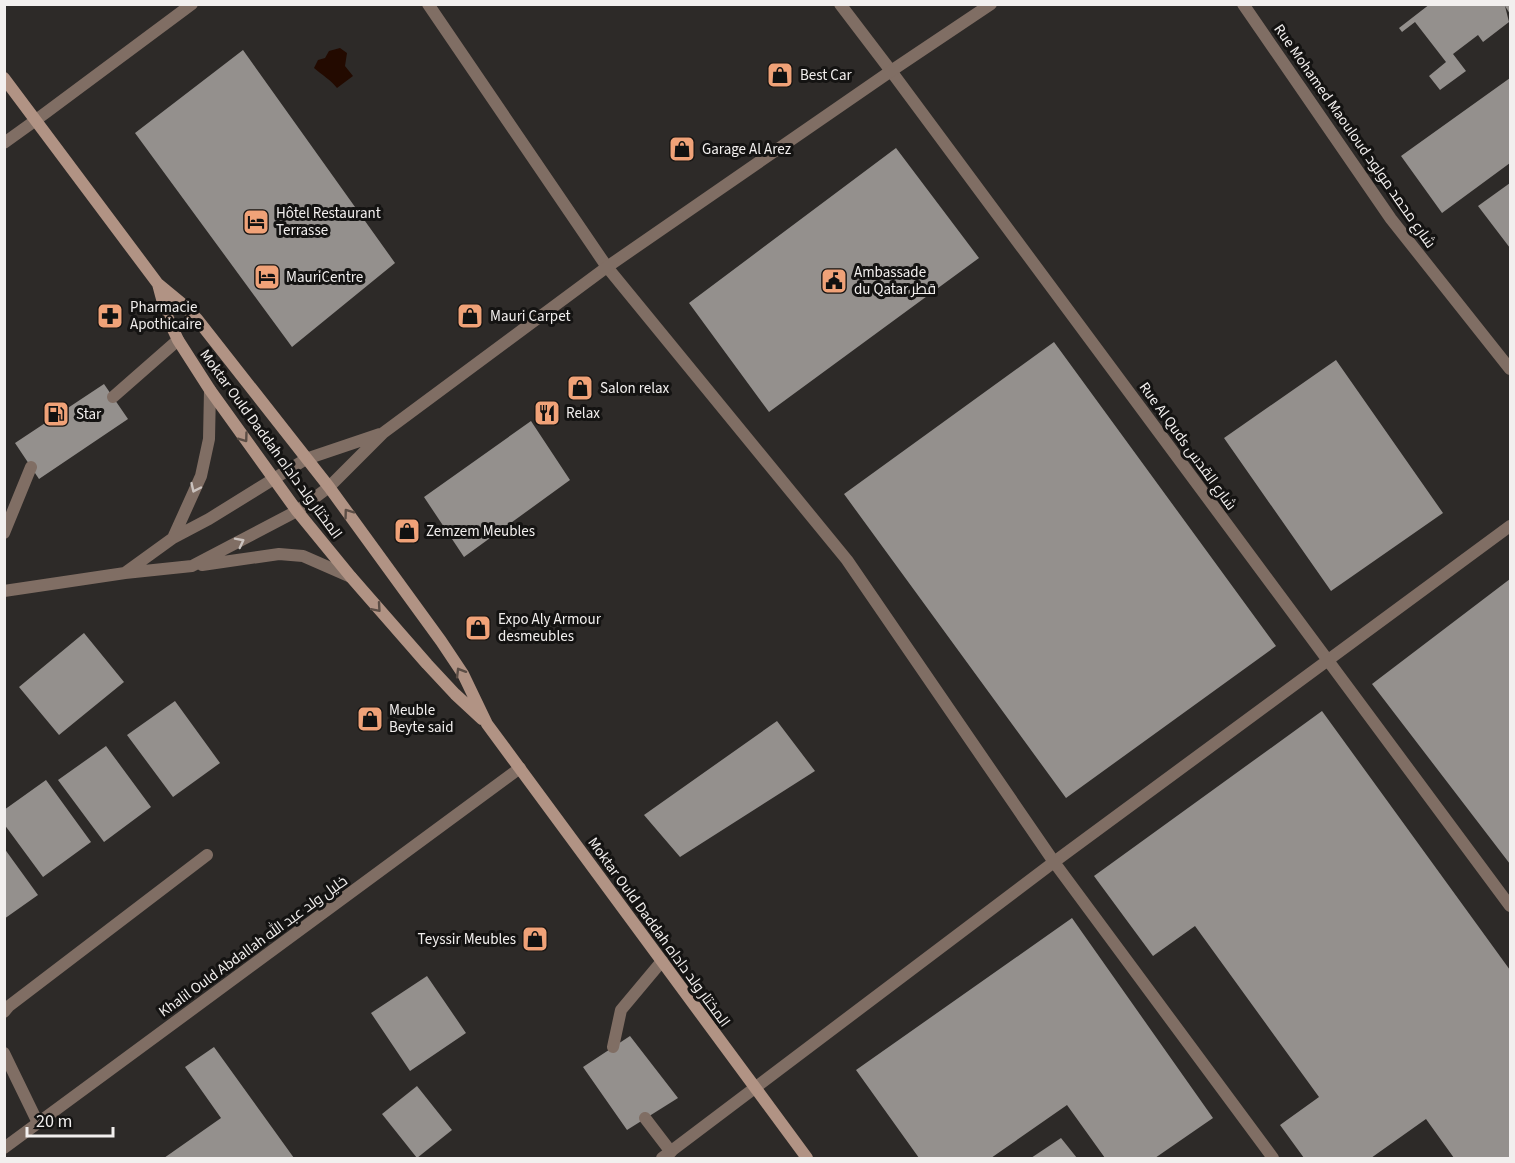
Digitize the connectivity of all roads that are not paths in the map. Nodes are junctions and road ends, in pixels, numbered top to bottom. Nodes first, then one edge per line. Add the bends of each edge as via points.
1 (192, 4) edge
2 (428, 4) edge
3 (840, 4) edge
4 (991, 4) edge
5 (1243, 4) edge
6 (891, 71) junction
7 (4, 78) edge
8 (36, 120) junction
9 (4, 143) edge
10 (607, 267) junction
11 (158, 284) junction
12 (178, 340) junction
13 (1510, 369) edge
14 (210, 390) junction
15 (113, 397) dead end
16 (383, 433) junction
17 (306, 459) junction
18 (31, 467) dead end
19 (274, 479) junction
20 (329, 487) junction
21 (297, 511) junction
22 (1510, 526) edge
23 (4, 533) edge
24 (173, 538) junction
25 (192, 566) junction
26 (125, 573) junction
27 (351, 578) junction
28 (4, 591) edge
29 (1327, 660) junction
30 (487, 724) junction
31 (520, 768) junction
32 (207, 855) dead end
33 (1054, 862) junction
34 (1510, 906) edge
35 (662, 962) junction
36 (4, 1012) edge
37 (614, 1047) dead end
38 (4, 1053) edge
39 (756, 1089) junction
40 (645, 1118) dead end
41 (38, 1123) junction
42 (4, 1148) edge
43 (667, 1155) edge
44 (807, 1158) edge
45 (1273, 1158) edge

1 - 8 street
2 - 10 street
3 - 6 street, Rue Al Quds شارع القدس
4 - 6 street
5 - 13 street, Rue Mohamed Maouloud شارع محمد مولود via 1391,219
6 - 10 street
6 - 29 street, Rue Al Quds شارع القدس
7 - 8 main road
8 - 9 street
8 - 11 main road
10 - 16 street
10 - 33 street via 847,560
11 - 12 main road, Moktar Ould Daddah المختار ولد داداه
11 - 17 main road, Moktar Ould Daddah المختار ولد داداه via 197,319
12 - 14 main road, Moktar Ould Daddah المختار ولد داداه
12 - 15 street
14 -> 19 main road, Moktar Ould Daddah المختار ولد داداه
14 -> 24 street via 209,439 201,476
16 - 17 street
16 - 20 street
17 - 19 street
17 - 20 main road, Moktar Ould Daddah المختار ولد داداه
18 - 23 street
19 - 21 main road, Moktar Ould Daddah المختار ولد داداه
19 - 24 street
20 - 21 street
30 -> 20 main road, Moktar Ould Daddah المختار ولد داداه via 441,641
25 -> 21 street
21 - 27 main road, Moktar Ould Daddah المختار ولد داداه
22 - 29 street
24 - 26 street
25 - 26 street
25 - 27 street via 279,554 303,556
26 - 28 street
27 -> 30 main road, Moktar Ould Daddah المختار ولد داداه via 427,664
29 - 33 street
29 - 34 street, Rue Al Quds شارع القدس
30 - 31 main road, Moktar Ould Daddah المختار ولد داداه
31 - 35 main road, Moktar Ould Daddah المختار ولد داداه
31 - 41 street, Khalil Ould Abdallah خليل ولد عبد الله
32 - 36 street
33 - 39 street
33 - 45 street
35 - 37 street via 621,1010
35 - 39 main road, Moktar Ould Daddah المختار ولد داداه
38 - 41 street
39 - 43 street
39 - 44 main road, Moktar Ould Daddah المختار ولد داداه
40 - 43 street
41 - 42 street, Khalil Ould Abdallah خليل ولد عبد الله

